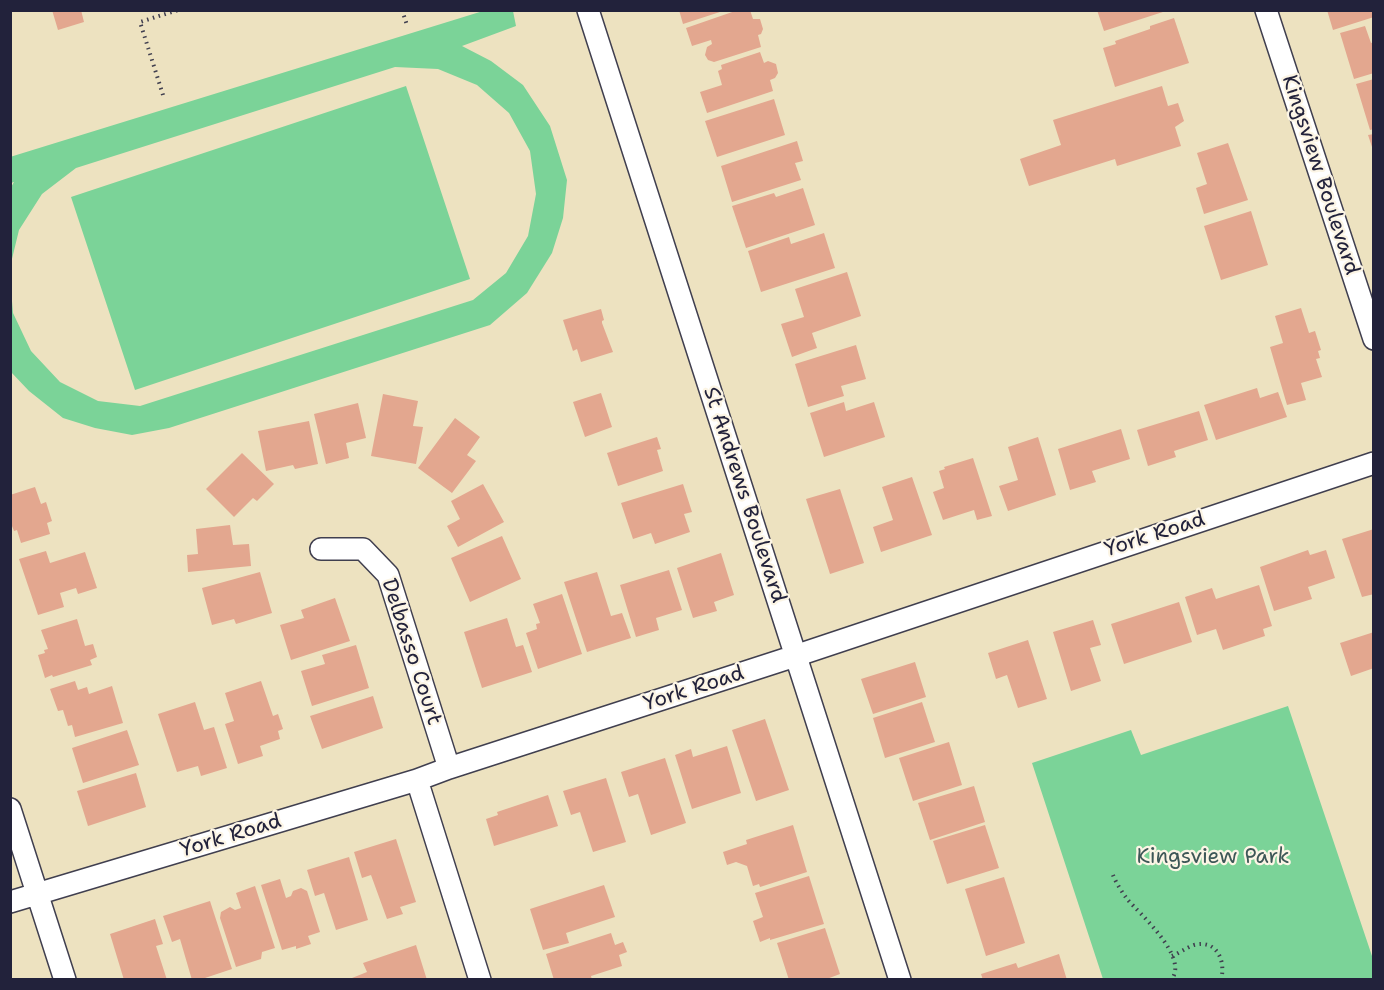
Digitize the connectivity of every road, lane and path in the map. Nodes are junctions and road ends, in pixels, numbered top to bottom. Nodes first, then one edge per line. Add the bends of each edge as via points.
1 (178, 10) edge
2 (402, 10) edge
3 (588, 10) edge
4 (1266, 10) edge
5 (407, 25) dead end
6 (163, 95) dead end
7 (1374, 339) edge
8 (1374, 463) edge
9 (321, 549) dead end
10 (795, 656) junction
11 (449, 768) junction
12 (417, 780) junction
13 (10, 809) edge
14 (1113, 875) dead end
15 (38, 893) junction
16 (10, 902) edge
17 (1172, 956) junction
18 (65, 980) edge
19 (480, 980) edge
20 (900, 980) edge
21 (1171, 980) edge
22 (1221, 980) edge

1 - 6 path via 140,22
2 - 5 path
3 - 10 street, St Andrews Boulevard
4 - 7 street, Kingsview Boulevard
8 - 10 street, York Road
9 - 11 street, Delbasso Court via 363,549 388,574
10 - 11 street, York Road
10 - 20 street, St Andrews Boulevard
11 - 12 street, York Road
12 - 15 street, York Road
12 - 19 street
13 - 15 street
14 - 17 path via 1126,898 1163,939
15 - 16 street, York Road
15 - 18 street
17 - 21 path via 1175,971
17 - 22 path via 1196,945 1208,946 1222,960

